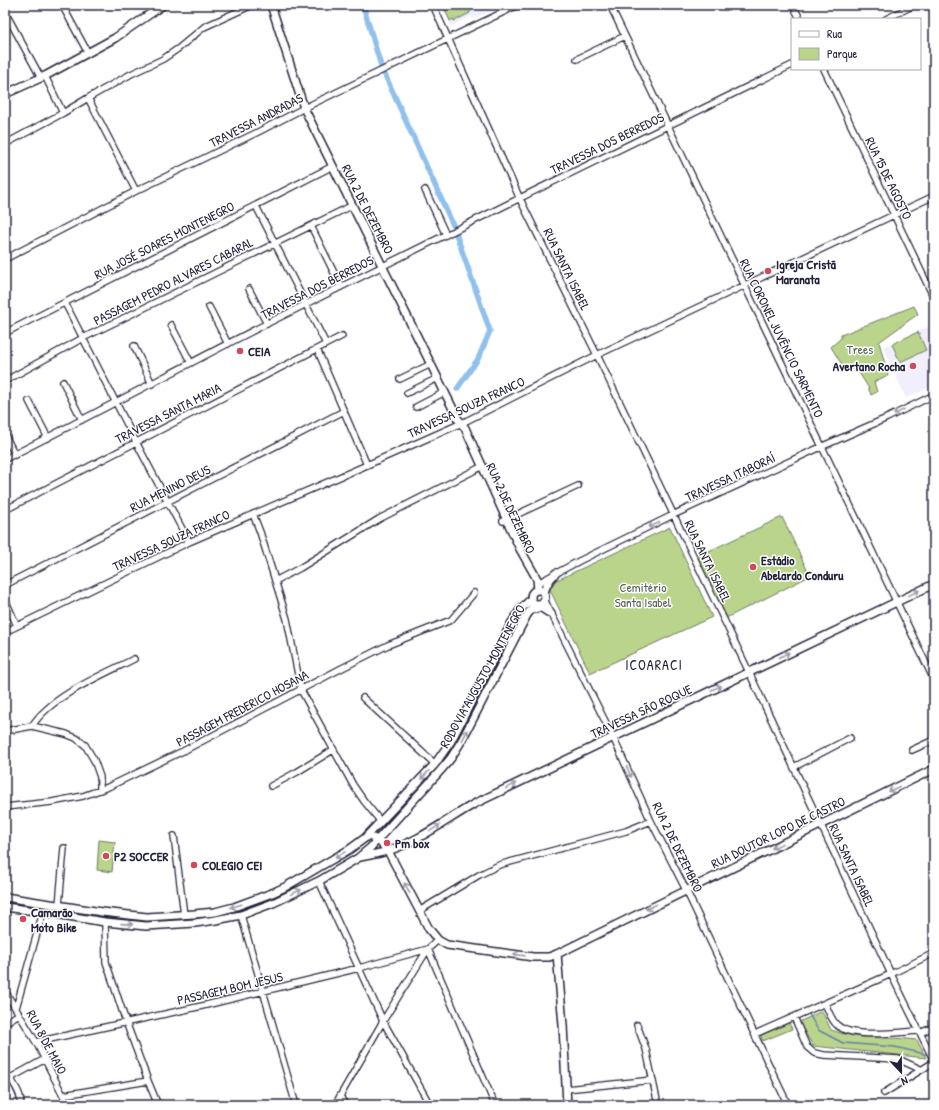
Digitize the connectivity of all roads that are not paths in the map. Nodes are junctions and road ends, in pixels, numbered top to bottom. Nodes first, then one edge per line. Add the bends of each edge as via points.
1 (62, 5) edge
2 (164, 5) edge
3 (252, 5) edge
4 (271, 5) edge
5 (433, 5) edge
6 (518, 5) edge
7 (610, 5) edge
8 (793, 5) edge
9 (914, 5) edge
10 (153, 8) edge
11 (5, 12) edge
12 (800, 18) edge
13 (888, 18) edge
14 (625, 36) junction
15 (449, 38) junction
16 (88, 53) junction
17 (577, 59) dead end
18 (791, 65) edge
19 (824, 70) edge
20 (43, 77) junction
21 (5, 94) edge
22 (88, 98) junction
23 (304, 108) junction
24 (63, 114) junction
25 (668, 126) junction
26 (5, 144) edge
27 (333, 166) junction
28 (426, 190) dead end
29 (136, 191) junction
30 (934, 196) edge
31 (520, 199) junction
32 (353, 205) junction
33 (256, 206) junction
34 (895, 215) junction
35 (311, 226) junction
36 (446, 235) junction
37 (275, 243) junction
38 (5, 259) edge
39 (384, 265) junction
40 (744, 285) junction
41 (341, 287) junction
42 (249, 289) dead end
43 (934, 298) edge
44 (65, 302) junction
45 (306, 305) junction
46 (209, 307) dead end
47 (267, 324) junction
48 (171, 325) dead end
49 (5, 333) edge
50 (342, 336) dead end
51 (83, 338) junction
52 (228, 344) junction
53 (326, 344) junction
54 (134, 346) dead end
55 (317, 349) junction
56 (597, 355) junction
57 (191, 363) junction
58 (431, 364) junction
59 (438, 378) junction
60 (400, 379) dead end
61 (5, 381) edge
62 (63, 382) dead end
63 (152, 384) junction
64 (445, 392) junction
65 (407, 393) dead end
66 (934, 395) edge
67 (29, 401) dead end
68 (116, 402) junction
69 (416, 407) dead end
70 (344, 411) junction
71 (82, 420) junction
72 (460, 422) junction
73 (5, 435) edge
74 (48, 438) junction
75 (136, 442) junction
76 (822, 446) junction
77 (14, 455) junction
78 (5, 459) edge
79 (367, 465) junction
80 (481, 467) junction
81 (578, 486) dead end
82 (168, 501) junction
83 (5, 510) edge
84 (253, 514) junction
85 (673, 515) junction
86 (504, 520) junction
87 (189, 542) junction
88 (556, 573) junction
89 (275, 581) junction
90 (934, 584) edge
91 (5, 585) edge
92 (541, 592) junction
93 (474, 593) dead end
94 (5, 599) edge
95 (533, 601) junction
96 (897, 601) junction
97 (551, 614) junction
98 (527, 615) junction
99 (17, 626) junction
100 (5, 632) edge
101 (134, 659) dead end
102 (749, 672) junction
103 (934, 680) edge
104 (301, 690) junction
105 (363, 698) dead end
106 (32, 726) junction
107 (5, 731) edge
108 (613, 737) junction
109 (850, 738) dead end
110 (934, 740) edge
111 (333, 750) junction
112 (912, 750) dead end
113 (435, 764) junction
114 (794, 767) junction
115 (934, 769) edge
116 (271, 786) dead end
117 (100, 790) junction
118 (5, 807) edge
119 (651, 821) junction
120 (381, 822) junction
121 (821, 825) junction
122 (174, 836) dead end
123 (365, 838) junction
124 (378, 840) junction
125 (64, 848) dead end
126 (388, 851) junction
127 (358, 858) junction
128 (314, 870) junction
129 (319, 881) junction
130 (686, 890) junction
131 (5, 897) edge
132 (260, 898) junction
133 (59, 905) junction
134 (264, 906) junction
135 (5, 907) edge
136 (419, 911) junction
137 (43, 912) junction
138 (184, 915) junction
139 (241, 915) junction
140 (147, 917) junction
141 (105, 922) junction
142 (146, 926) junction
143 (438, 940) junction
144 (428, 949) junction
145 (934, 953) edge
146 (557, 954) junction
147 (359, 968) junction
148 (891, 974) junction
149 (5, 991) edge
150 (263, 991) junction
151 (825, 1003) junction
152 (16, 1008) junction
153 (19, 1014) junction
154 (794, 1017) junction
155 (383, 1020) junction
156 (126, 1022) junction
157 (5, 1023) edge
158 (637, 1025) dead end
159 (934, 1027) edge
160 (920, 1032) junction
161 (755, 1034) junction
162 (36, 1042) junction
163 (45, 1059) junction
164 (933, 1060) edge
165 (920, 1069) junction
166 (8, 1079) edge
167 (653, 1080) junction
168 (148, 1082) junction
169 (566, 1089) junction
170 (884, 1093) dead end
171 (63, 1095) junction
172 (340, 1096) junction
173 (20, 1105) edge
174 (68, 1105) edge
175 (158, 1105) edge
176 (296, 1105) edge
177 (335, 1105) edge
178 (346, 1105) edge
179 (430, 1105) edge
180 (495, 1105) edge
181 (567, 1105) edge
182 (657, 1105) edge
183 (788, 1105) edge

1 - 16 street
2 - 10 main road
3 - 22 street via 209,24 163,59
4 - 23 main road, RUA 2 DE DEZEMBRO
5 - 15 street, RUA SANTA ISABEL
6 - 15 street, TRAVESSA ANDRADAS
7 - 14 street, RUA CORONEL JUVÊNCIO SARMENTO
8 - 12 street
9 - 13 street
10 - 16 main road via 115,38
11 - 20 street
14 - 17 street
14 - 25 street, RUA CORONEL JUVÊNCIO SARMENTO
15 - 23 street, TRAVESSA ANDRADAS
15 - 31 street, RUA SANTA ISABEL
16 - 20 main road
18 - 25 street, TRAVESSA DOS BERREDOS
19 - 34 street, RUA 15 DE AGOSTO
20 - 21 main road
20 - 24 street
22 - 24 street
22 - 29 street
23 - 27 main road, RUA 2 DE DEZEMBRO
23 - 29 street, TRAVESSA ANDRADAS
24 - 26 street
25 - 31 street, TRAVESSA DOS BERREDOS
25 - 40 street, RUA CORONEL JUVÊNCIO SARMENTO
27 - 32 main road, RUA 2 DE DEZEMBRO
27 - 33 street, RUA JOSÉ SOARES MONTENEGRO
28 - 36 street
29 - 38 street, TRAVESSA ANDRADAS
30 - 34 street, TRAVESSA SOUZA FRANCO
31 - 36 street, TRAVESSA DOS BERREDOS
31 - 56 street, RUA SANTA ISABEL
32 - 35 street, PASSAGEM PEDRO ALVARES CABARAL
32 - 39 main road, RUA 2 DE DEZEMBRO
33 - 37 street
33 - 44 street, RUA JOSÉ SOARES MONTENEGRO
34 - 40 street, TRAVESSA SOUZA FRANCO
34 - 43 street, RUA 15 DE AGOSTO
35 - 37 street, PASSAGEM PEDRO ALVARES CABARAL
35 - 41 street
36 - 39 street, TRAVESSA DOS BERREDOS
37 - 45 street
37 - 51 street, PASSAGEM PEDRO ALVARES CABARAL
39 - 41 street, TRAVESSA DOS BERREDOS
39 - 58 main road, RUA 2 DE DEZEMBRO
40 - 56 street, TRAVESSA SOUZA FRANCO
40 - 76 street, RUA CORONEL JUVÊNCIO SARMENTO
41 - 45 street, TRAVESSA DOS BERREDOS
42 - 47 street
44 - 49 street, RUA JOSÉ SOARES MONTENEGRO
44 - 51 street
45 - 47 street, TRAVESSA DOS BERREDOS
45 - 53 street
46 - 52 street
47 - 52 street, TRAVESSA DOS BERREDOS
48 - 57 street
50 - 53 street, TRAVESSA SANTA MARIA
51 - 61 street, PASSAGEM PEDRO ALVARES CABARAL
51 - 68 street
52 - 57 street, TRAVESSA DOS BERREDOS
53 - 55 street, TRAVESSA SANTA MARIA
54 - 63 street
55 - 70 street
55 - 75 street, TRAVESSA SANTA MARIA
56 - 72 street, TRAVESSA SOUZA FRANCO
56 - 85 street, RUA SANTA ISABEL
57 - 63 street, TRAVESSA DOS BERREDOS
58 - 59 main road, RUA 2 DE DEZEMBRO
58 - 60 street
59 - 64 main road, RUA 2 DE DEZEMBRO
59 - 65 street
62 - 71 street
63 - 68 street, TRAVESSA DOS BERREDOS
64 - 69 street
64 - 72 main road, RUA 2 DE DEZEMBRO
66 -> 76 street, TRAVESSA ITABORAÍ
67 - 74 street
68 - 71 street, TRAVESSA DOS BERREDOS
68 - 75 street
70 - 79 street
70 - 82 street, RUA MENINO DEUS
71 - 74 street, TRAVESSA DOS BERREDOS
72 - 79 street, TRAVESSA SOUZA FRANCO
72 - 80 main road, RUA 2 DE DEZEMBRO
73 - 77 street
74 - 77 street, TRAVESSA DOS BERREDOS
75 - 82 street
75 - 83 street, TRAVESSA SANTA MARIA
76 - 85 street, TRAVESSA ITABORAÍ
76 - 96 street, RUA CORONEL JUVÊNCIO SARMENTO
77 - 78 street, TRAVESSA DOS BERREDOS
79 - 84 street, TRAVESSA SOUZA FRANCO
80 - 86 main road, RUA 2 DE DEZEMBRO
80 - 89 street via 379,519
81 - 86 street
82 - 87 street
82 - 91 street, RUA MENINO DEUS
84 - 87 street, TRAVESSA SOUZA FRANCO
84 - 89 street
85 -> 88 street, TRAVESSA ITABORAÍ
85 - 102 street, RUA SANTA ISABEL
86 - 92 main road, RUA 2 DE DEZEMBRO via 537,579
87 - 99 street, TRAVESSA SOUZA FRANCO
88 - 92 street, TRAVESSA ITABORAÍ
88 - 92 main road
89 - 104 street via 287,619
96 -> 90 main road, TRAVESSA SÃO ROQUE
92 - 95 main road via 532,592
92 - 95 main road via 539,605
92 - 97 street, RUA 2 DE DEZEMBRO
93 - 104 street, PASSAGEM FREDERICO HOSANA via 451,620 388,645
94 - 99 street
95 - 98 main road, RODOVIA AUGUSTO MONTENEGRO
95 - 113 main road, RODOVIA AUGUSTO MONTENEGRO via 520,610 451,741
102 -> 96 main road, TRAVESSA SÃO ROQUE
96 - 103 street, RUA CORONEL JUVÊNCIO SARMENTO
97 - 98 main road via 540,607
97 - 108 street, RUA 2 DE DEZEMBRO
124 -> 98 main road, RODOVIA AUGUSTO MONTENEGRO via 451,758
99 - 100 street, TRAVESSA SOUZA FRANCO
101 - 106 street via 83,684 50,707
108 -> 102 main road, TRAVESSA SÃO ROQUE
102 - 114 street, RUA SANTA ISABEL
104 - 111 street
104 - 117 street, PASSAGEM FREDERICO HOSANA via 155,765
105 - 113 street
106 - 107 street
106 - 117 street via 66,734 85,745 98,769
108 -> 119 street, RUA 2 DE DEZEMBRO
126 -> 108 main road, TRAVESSA SÃO ROQUE via 424,835 476,803
109 - 114 street
110 - 112 street
111 - 116 street
111 - 120 street via 364,801
113 -> 120 main road, RODOVIA AUGUSTO MONTENEGRO
114 - 121 street, RUA SANTA ISABEL
115 -> 121 main road, RUA DOUTOR LOPO DE CASTRO
117 - 118 street, PASSAGEM FREDERICO HOSANA via 52,802
119 - 130 street, RUA 2 DE DEZEMBRO
119 - 136 street via 626,831 499,865
120 - 123 main road, RODOVIA AUGUSTO MONTENEGRO
121 -> 130 main road, RUA DOUTOR LOPO DE CASTRO
121 - 148 street, RUA SANTA ISABEL
122 - 138 street
123 - 124 main road
123 -> 128 main road, RODOVIA AUGUSTO MONTENEGRO
124 - 126 main road
124 - 127 main road, RODOVIA AUGUSTO MONTENEGRO
125 - 133 street
126 - 127 main road, TRAVESSA SÃO ROQUE
136 -> 126 main road
127 - 129 main road, RODOVIA AUGUSTO MONTENEGRO
128 - 129 main road
128 - 132 main road, RODOVIA AUGUSTO MONTENEGRO
134 -> 129 main road, RODOVIA AUGUSTO MONTENEGRO
129 - 147 street
130 -> 146 main road, RUA DOUTOR LOPO DE CASTRO
130 - 161 street, RUA 2 DE DEZEMBRO
131 - 133 main road, RODOVIA AUGUSTO MONTENEGRO
132 - 134 main road
132 -> 138 main road, RODOVIA AUGUSTO MONTENEGRO via 215,912
133 - 140 main road, RODOVIA AUGUSTO MONTENEGRO
134 - 139 main road, RODOVIA AUGUSTO MONTENEGRO
135 - 137 main road, RODOVIA AUGUSTO MONTENEGRO
136 - 143 main road
137 - 141 main road, RODOVIA AUGUSTO MONTENEGRO
137 - 152 street
138 - 140 main road, RODOVIA AUGUSTO MONTENEGRO
139 - 142 main road, RODOVIA AUGUSTO MONTENEGRO via 195,923
139 - 150 street
140 - 142 main road
141 -> 142 main road, RODOVIA AUGUSTO MONTENEGRO
141 - 156 street via 106,962
143 - 144 street
146 -> 143 main road, RUA DOUTOR LOPO DE CASTRO via 533,958 447,945
144 - 147 street, PASSAGEM BOM JESUS
144 - 155 street
144 - 180 street
145 - 148 street
146 - 169 main road
147 - 150 street, PASSAGEM BOM JESUS
147 - 155 street
148 - 151 street
148 - 160 street, RUA SANTA ISABEL
149 - 152 street, RUA 8 DE MAIO
150 - 156 street, PASSAGEM BOM JESUS
150 - 176 street
151 - 154 street
151 - 160 street via 836,1025 847,1031 874,1034
152 - 153 street, RUA 8 DE MAIO
153 - 157 street
153 - 162 street, RUA 8 DE MAIO
154 - 161 street
154 - 165 street via 807,1047 814,1053 898,1059
155 - 172 street
155 - 179 street
156 - 162 street, PASSAGEM BOM JESUS
156 - 168 street
158 - 167 street
159 - 160 street
160 - 164 street, RUA SANTA ISABEL
161 - 183 street, RUA 2 DE DEZEMBRO
162 - 163 street, RUA 8 DE MAIO
163 - 166 street
163 - 171 street, RUA 8 DE MAIO
164 - 165 street
165 - 170 street
166 - 173 street via 20,1096
167 - 169 street
167 - 182 street
168 - 171 street
168 - 175 street
169 - 181 main road
171 - 174 street, RUA 8 DE MAIO
172 - 177 street
172 - 178 street

